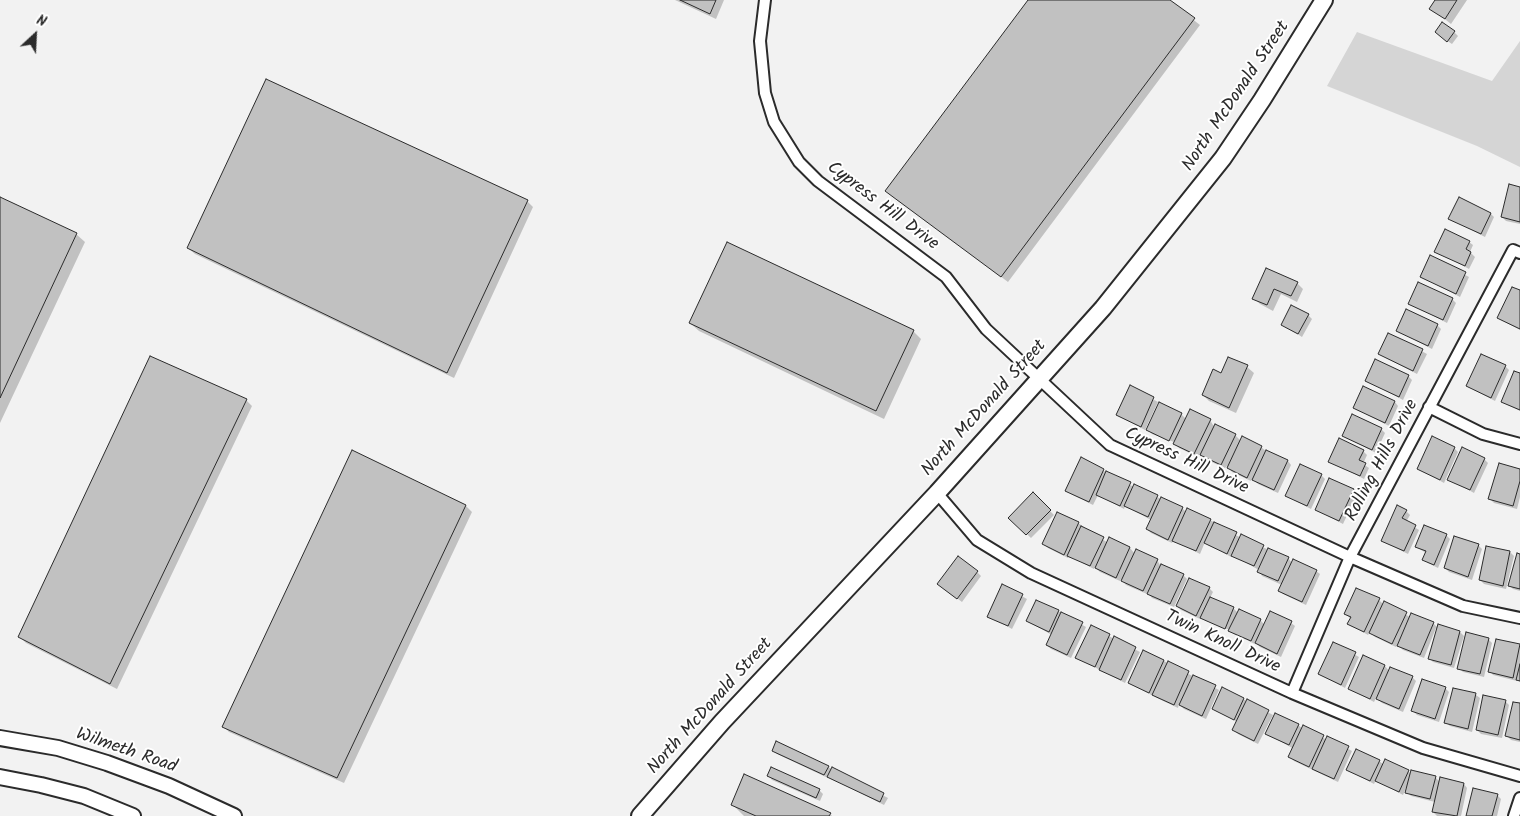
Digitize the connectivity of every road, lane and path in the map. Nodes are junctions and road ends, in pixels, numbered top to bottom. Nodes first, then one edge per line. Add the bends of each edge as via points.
1 (766, 0) edge
2 (1324, 0) edge
3 (1517, 251) edge
4 (1039, 378) junction
5 (1429, 407) junction
6 (1520, 444) edge
7 (937, 493) junction
8 (1350, 557) junction
9 (1520, 618) edge
10 (1292, 693) junction
11 (0, 738) edge
12 (1520, 776) edge
13 (0, 777) edge
14 (1520, 798) edge
15 (132, 816) edge
16 (234, 816) edge
17 (640, 816) edge
18 (1514, 816) edge

1 - 4 street, Cypress Hill Drive via 760,41 765,92 774,122 799,162 818,181 946,277 986,329
2 - 4 main road, North McDonald Street via 1262,100 1202,186 1103,308
3 - 5 street, Rolling Hills Drive
4 - 7 main road, North McDonald Street
4 - 8 street, Cypress Hill Drive via 1110,445
5 - 6 street via 1483,434
5 - 8 street, Rolling Hills Drive
7 - 10 street, Twin Knoll Drive via 977,540 1031,574
7 - 17 main road, North McDonald Street via 722,722
8 - 9 street, Cypress Hill Drive via 1463,606
8 - 10 street, Rolling Hills Drive
10 - 12 street, Twin Knoll Drive via 1424,748
11 - 16 main road, Wilmeth Road via 58,748 106,763 169,786
13 - 15 main road via 76,794
14 - 18 street

